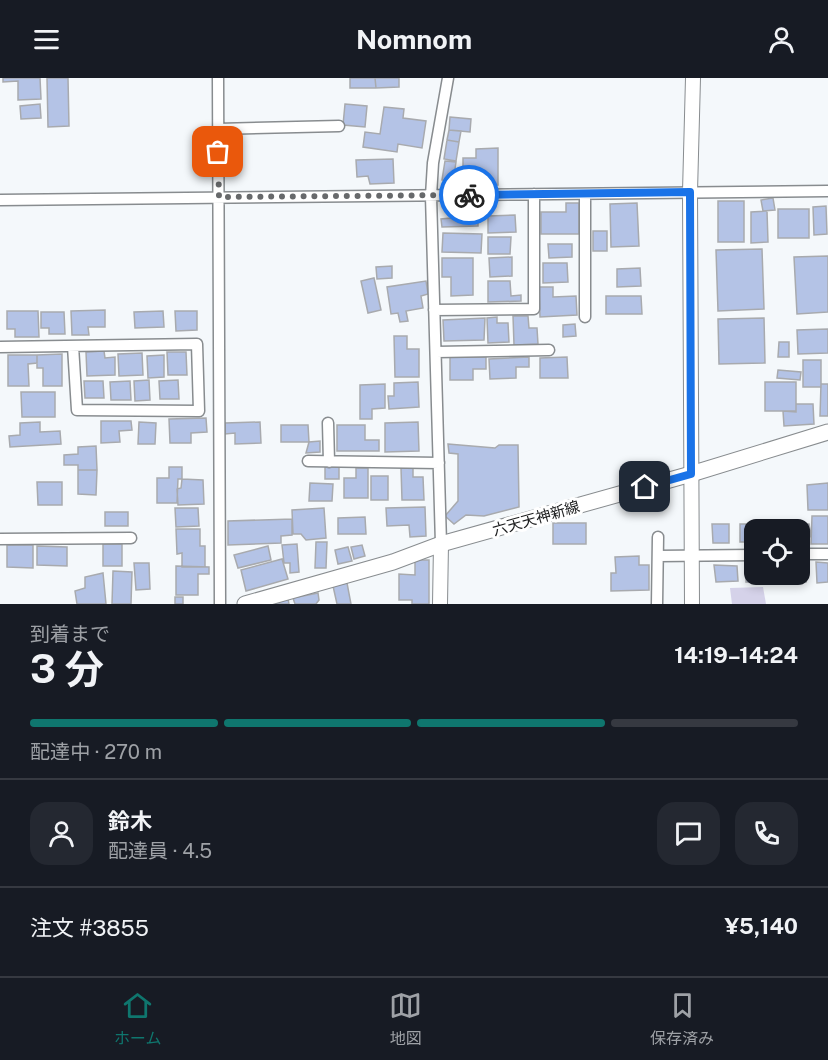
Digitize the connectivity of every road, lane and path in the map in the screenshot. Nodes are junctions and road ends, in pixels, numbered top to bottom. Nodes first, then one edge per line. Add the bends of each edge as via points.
1 (218, 78) edge
2 (447, 78) edge
3 (693, 78) edge
4 (339, 126) dead end
5 (218, 129) junction
6 (828, 191) edge
7 (690, 192) junction
8 (585, 194) junction
9 (534, 195) junction
10 (431, 196) junction
11 (219, 197) junction
12 (0, 200) edge
13 (434, 310) junction
14 (585, 317) dead end
15 (73, 346) junction
16 (0, 347) edge
17 (549, 350) dead end
18 (436, 352) junction
19 (328, 423) dead end
20 (828, 432) edge
21 (308, 461) dead end
22 (329, 462) junction
23 (439, 463) junction
24 (691, 474) junction
25 (658, 537) dead end
26 (131, 538) dead end
27 (0, 539) edge
28 (441, 544) junction
29 (810, 554) edge
30 (828, 554) edge
31 (691, 555) junction
32 (744, 555) edge
33 (658, 556) junction
34 (220, 604) edge
35 (244, 604) edge
36 (440, 604) edge
37 (657, 604) edge
38 (692, 604) edge

1 - 5 street
2 - 10 street
3 - 7 street
4 - 5 street
5 - 11 street
6 - 7 street
7 - 8 street
7 - 24 street
8 - 9 street
8 - 14 street
9 - 10 street
9 - 13 street via 534,309
10 - 11 street
10 - 13 street
11 - 12 street
11 - 34 street
13 - 18 street
15 - 15 street via 197,344 199,411 77,410
15 - 16 street
17 - 18 street
18 - 23 street
19 - 22 street
20 - 24 main road, 六天天神新線
21 - 22 street
22 - 23 street
23 - 28 street
24 - 28 main road, 六天天神新線
24 - 31 street
25 - 33 street
26 - 27 street
28 - 35 main road, 六天天神新線 via 393,562
28 - 36 street
29 - 30 street
31 - 32 street
31 - 33 street
31 - 38 street
33 - 37 street

